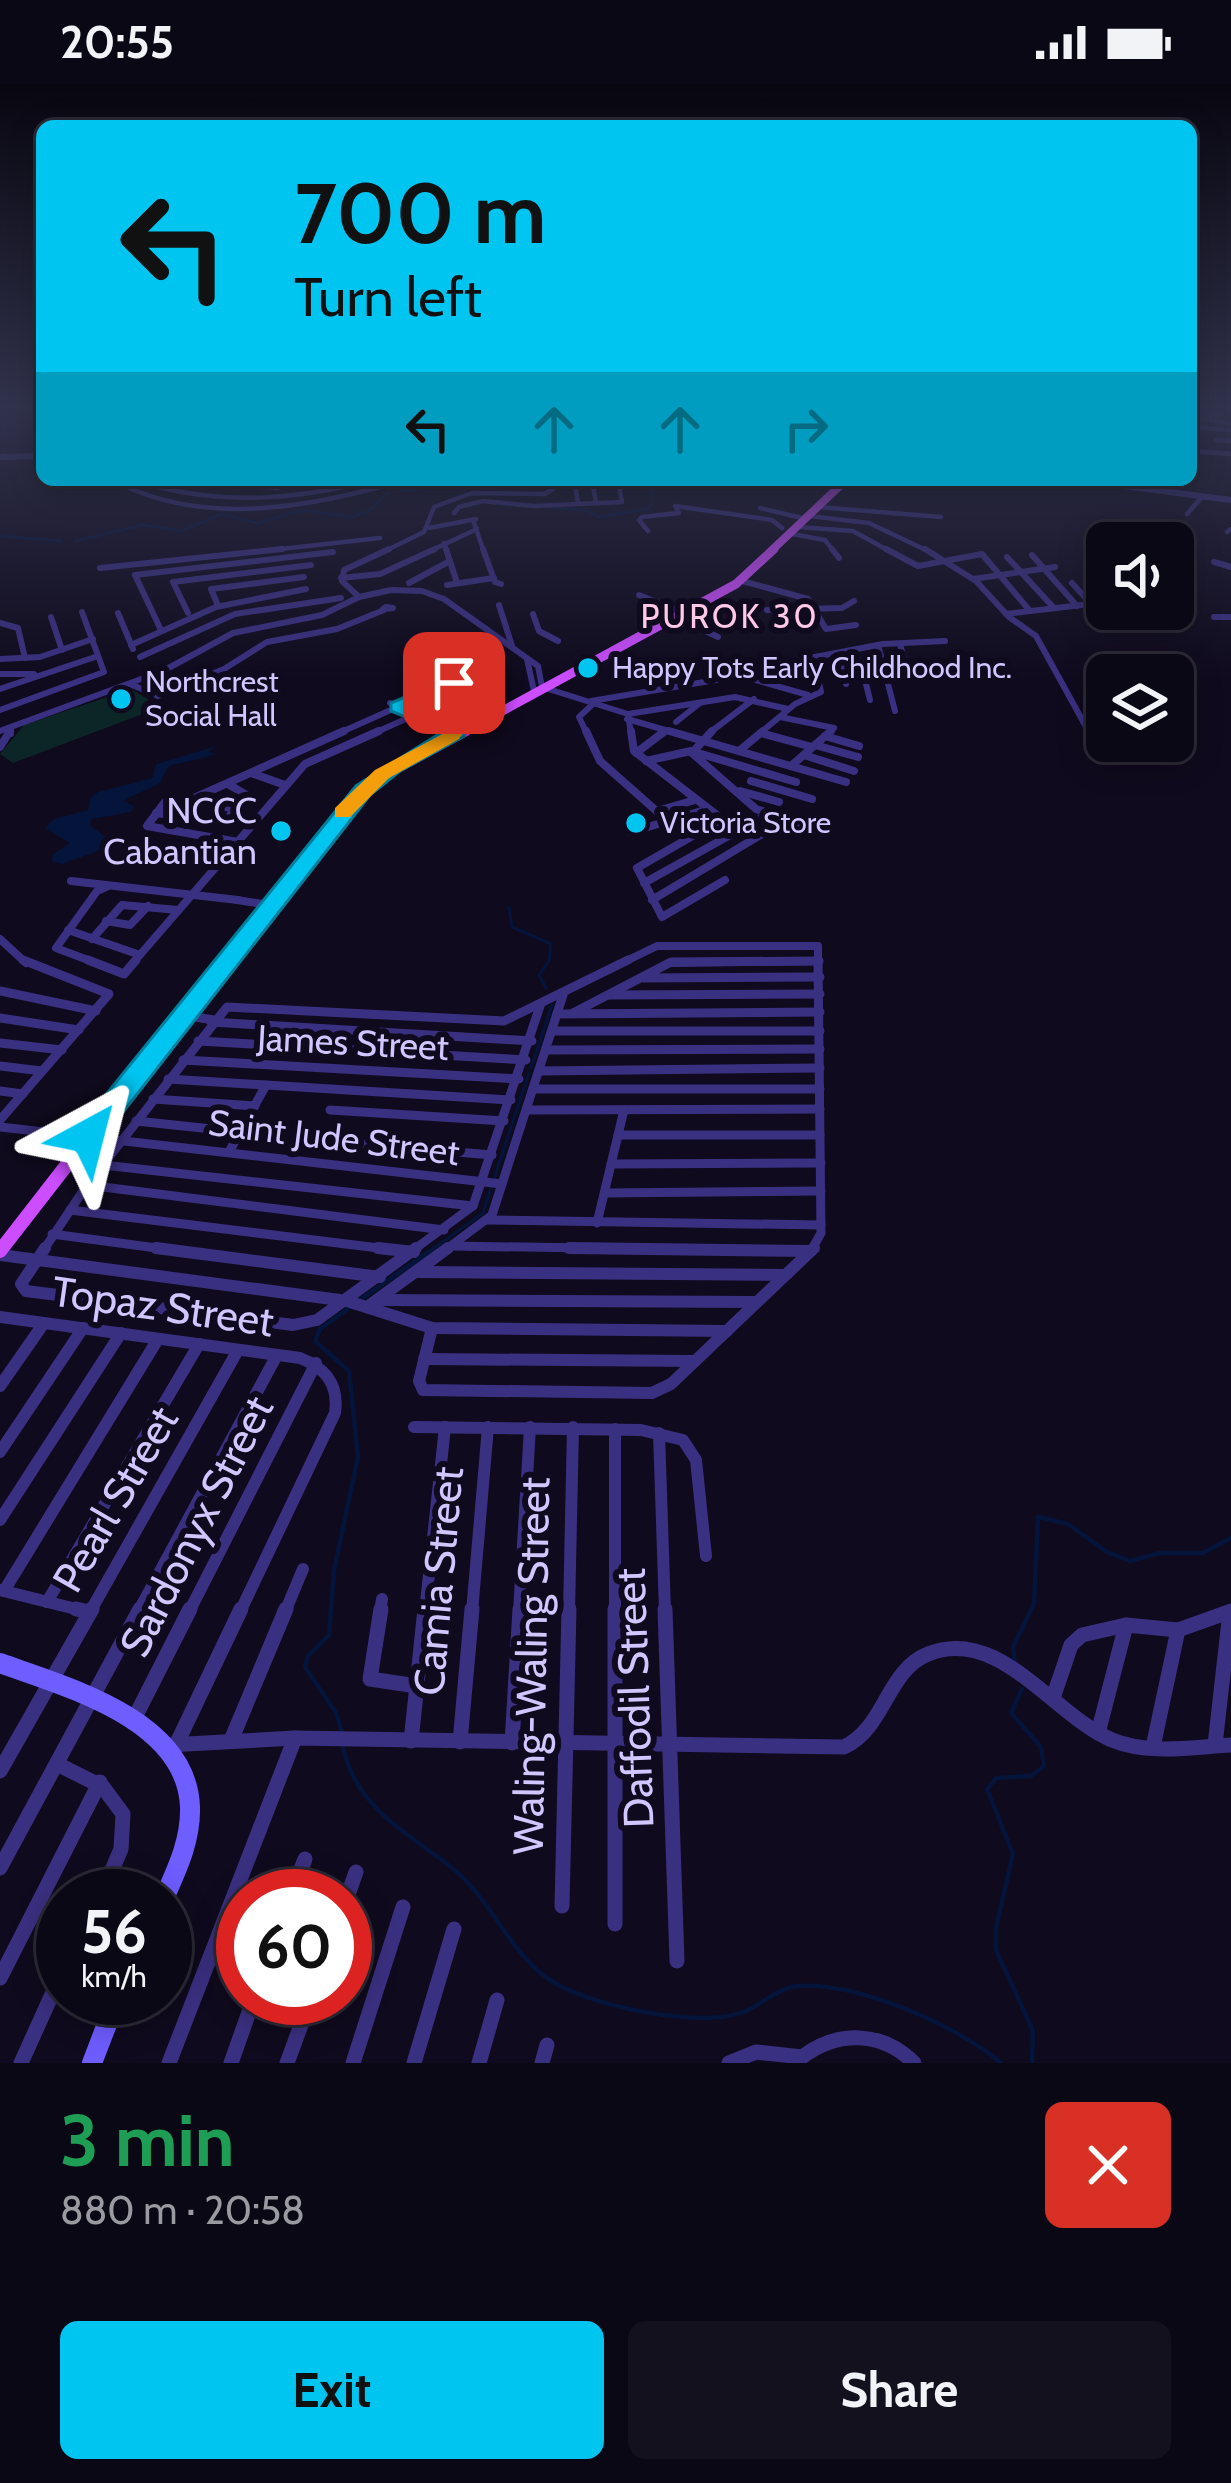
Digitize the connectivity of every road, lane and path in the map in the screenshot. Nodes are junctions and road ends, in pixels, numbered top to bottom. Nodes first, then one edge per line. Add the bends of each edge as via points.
1 (149, 497) edge
2 (343, 497) edge
3 (458, 497) edge
4 (540, 497) edge
5 (577, 497) edge
6 (595, 497) edge
7 (621, 497) edge
8 (828, 497) edge
9 (1198, 497) edge
10 (1202, 498) junction
11 (1231, 500) edge
12 (578, 503) junction
13 (596, 503) junction
14 (552, 504) junction
15 (760, 508) dead end
16 (456, 510) dead end
17 (1186, 514) dead end
18 (715, 516) dead end
19 (941, 517) dead end
20 (800, 523) junction
21 (429, 528) junction
22 (477, 529) junction
23 (647, 531) dead end
24 (358, 538) junction
25 (380, 538) dead end
26 (444, 542) junction
27 (333, 552) junction
28 (1032, 555) dead end
29 (1007, 557) dead end
30 (839, 558) dead end
31 (943, 560) junction
32 (450, 561) junction
33 (1214, 562) dead end
34 (130, 564) junction
35 (311, 565) junction
36 (1055, 567) dead end
37 (1231, 567) edge
38 (1045, 568) junction
39 (1020, 572) junction
40 (135, 575) junction
41 (999, 575) junction
42 (304, 577) junction
43 (341, 578) junction
44 (494, 578) junction
45 (973, 579) junction
46 (105, 580) dead end
47 (742, 581) junction
48 (409, 584) dead end
49 (457, 584) junction
50 (501, 584) dead end
51 (1072, 584) dead end
52 (447, 585) dead end
53 (306, 589) junction
54 (640, 595) dead end
55 (359, 596) junction
56 (340, 598) dead end
57 (1086, 600) edge
58 (854, 601) dead end
59 (310, 602) junction
60 (217, 603) junction
61 (499, 605) dead end
62 (1086, 605) edge
63 (1077, 606) junction
64 (1054, 608) junction
65 (335, 610) junction
66 (384, 610) dead end
67 (767, 610) dead end
68 (815, 610) junction
69 (82, 611) dead end
70 (1030, 611) junction
71 (118, 613) dead end
72 (188, 613) junction
73 (682, 613) junction
74 (533, 614) dead end
75 (1006, 614) junction
76 (503, 616) junction
77 (1214, 616) dead end
78 (51, 617) dead end
79 (315, 617) junction
80 (1231, 617) edge
81 (0, 622) edge
82 (362, 622) junction
83 (476, 622) junction
84 (718, 622) dead end
85 (856, 625) dead end
86 (160, 628) junction
87 (337, 629) junction
88 (718, 637) dead end
89 (345, 638) dead end
90 (93, 639) junction
91 (558, 641) dead end
92 (945, 641) dead end
93 (130, 644) junction
94 (171, 644) junction
95 (900, 644) junction
96 (878, 645) junction
97 (514, 649) junction
98 (62, 650) junction
99 (202, 652) junction
100 (98, 656) junction
101 (881, 656) junction
102 (25, 658) junction
103 (0, 659) edge
104 (527, 659) junction
105 (803, 660) junction
106 (860, 660) junction
107 (904, 662) dead end
108 (840, 664) junction
109 (816, 669) junction
110 (0, 674) edge
111 (45, 674) junction
112 (738, 675) junction
113 (530, 677) junction
114 (129, 684) junction
115 (846, 684) dead end
116 (539, 685) junction
117 (0, 689) edge
118 (808, 695) junction
119 (754, 699) junction
120 (869, 700) dead end
121 (702, 701) junction
122 (591, 702) junction
123 (394, 705) junction
124 (788, 709) junction
125 (0, 710) edge
126 (896, 711) dead end
127 (418, 716) junction
128 (627, 716) junction
129 (779, 716) junction
130 (830, 717) dead end
131 (1082, 718) junction
132 (1086, 718) edge
133 (676, 722) dead end
134 (822, 724) junction
135 (808, 725) junction
136 (1086, 726) edge
137 (4, 729) edge
138 (666, 730) junction
139 (457, 732) junction
140 (760, 733) junction
141 (825, 736) junction
142 (700, 740) junction
143 (790, 741) junction
144 (814, 746) junction
145 (859, 746) dead end
146 (0, 747) edge
147 (691, 751) junction
148 (739, 751) junction
149 (636, 753) junction
150 (804, 755) junction
151 (858, 757) dead end
152 (646, 761) junction
153 (791, 766) junction
154 (854, 771) dead end
155 (762, 772) junction
156 (251, 773) junction
157 (751, 781) junction
158 (796, 782) dead end
159 (846, 782) dead end
160 (228, 784) junction
161 (285, 785) junction
162 (739, 792) junction
163 (194, 798) junction
164 (812, 799) dead end
165 (695, 800) junction
166 (779, 802) dead end
167 (183, 805) junction
168 (708, 809) junction
169 (236, 810) junction
170 (657, 811) junction
171 (156, 813) junction
172 (768, 814) junction
173 (174, 816) junction
174 (722, 819) junction
175 (787, 819) junction
176 (668, 821) junction
177 (742, 827) junction
178 (631, 832) dead end
179 (796, 836) dead end
180 (687, 838) junction
181 (238, 842) junction
182 (725, 880) dead end
183 (70, 881) dead end
184 (644, 883) junction
185 (108, 886) junction
186 (198, 894) junction
187 (652, 900) junction
188 (269, 905) junction
189 (148, 906) junction
190 (179, 910) junction
191 (106, 921) junction
192 (68, 930) junction
193 (0, 939) edge
194 (92, 939) junction
195 (140, 955) junction
196 (819, 961) junction
197 (820, 977) junction
198 (639, 978) junction
199 (0, 991) edge
200 (820, 994) junction
201 (563, 995) junction
202 (605, 995) junction
203 (540, 1006) junction
204 (96, 1011) junction
205 (820, 1012) junction
206 (557, 1014) junction
207 (572, 1014) junction
208 (182, 1015) junction
209 (0, 1018) edge
210 (213, 1021) junction
211 (79, 1030) junction
212 (820, 1030) junction
213 (552, 1031) junction
214 (198, 1041) junction
215 (532, 1041) junction
216 (0, 1043) edge
217 (820, 1049) junction
218 (62, 1050) junction
219 (546, 1050) junction
220 (183, 1060) junction
221 (0, 1066) edge
222 (820, 1068) junction
223 (522, 1070) junction
224 (43, 1071) junction
225 (539, 1071) junction
226 (168, 1079) junction
227 (266, 1085) junction
228 (534, 1089) junction
229 (820, 1089) junction
230 (0, 1091) edge
231 (23, 1094) junction
232 (153, 1099) junction
233 (512, 1100) junction
234 (255, 1106) junction
235 (820, 1109) junction
236 (330, 1110) dead end
237 (528, 1110) junction
238 (624, 1110) junction
239 (136, 1121) junction
240 (504, 1121) junction
241 (0, 1123) edge
242 (240, 1132) junction
243 (618, 1135) junction
244 (820, 1135) junction
245 (88, 1136) junction
246 (122, 1140) junction
247 (316, 1140) dead end
248 (230, 1152) junction
249 (492, 1155) junction
250 (820, 1163) junction
251 (611, 1164) junction
252 (103, 1165) junction
253 (483, 1181) junction
254 (502, 1184) junction
255 (87, 1185) junction
256 (604, 1192) junction
257 (821, 1192) junction
258 (473, 1206) junction
259 (70, 1210) junction
260 (488, 1220) junction
261 (598, 1223) junction
262 (820, 1225) junction
263 (443, 1230) junction
264 (52, 1234) junction
265 (451, 1246) junction
266 (811, 1251) junction
267 (414, 1252) junction
268 (0, 1253) edge
269 (35, 1260) junction
270 (416, 1272) junction
271 (785, 1275) junction
272 (380, 1276) junction
273 (347, 1301) junction
274 (758, 1302) junction
275 (372, 1304) junction
276 (3, 1321) edge
277 (44, 1323) junction
278 (83, 1328) junction
279 (432, 1328) junction
280 (727, 1330) junction
281 (121, 1334) junction
282 (158, 1339) junction
283 (199, 1344) junction
284 (238, 1350) junction
285 (277, 1355) junction
286 (424, 1359) junction
287 (695, 1361) junction
288 (316, 1363) junction
289 (0, 1386) edge
290 (414, 1427) dead end
291 (445, 1427) junction
292 (488, 1427) junction
293 (530, 1427) junction
294 (573, 1427) junction
295 (615, 1429) junction
296 (658, 1433) junction
297 (0, 1452) edge
298 (0, 1520) edge
299 (706, 1556) dead end
300 (304, 1569) dead end
301 (2, 1591) edge
302 (382, 1599) dead end
303 (47, 1602) junction
304 (90, 1612) junction
305 (1230, 1612) edge
306 (1126, 1624) junction
307 (1178, 1630) junction
308 (0, 1663) edge
309 (50, 1682) junction
310 (417, 1686) junction
311 (1052, 1698) junction
312 (92, 1699) junction
313 (134, 1719) junction
314 (1098, 1733) junction
315 (232, 1738) junction
316 (295, 1738) junction
317 (411, 1741) junction
318 (460, 1742) junction
319 (512, 1743) junction
320 (171, 1744) junction
321 (564, 1744) junction
322 (616, 1744) junction
323 (668, 1745) junction
324 (1223, 1745) edge
325 (1153, 1747) junction
326 (57, 1764) junction
327 (0, 1771) edge
328 (100, 1782) junction
329 (305, 1858) dead end
330 (0, 1868) edge
331 (114, 1869) edge
332 (176, 1869) edge
333 (301, 1869) edge
334 (404, 1906) dead end
335 (562, 1906) dead end
336 (616, 1924) dead end
337 (454, 1930) dead end
338 (677, 1961) dead end
339 (0, 1978) edge
340 (497, 2000) dead end
341 (38, 2025) edge
342 (107, 2025) edge
343 (244, 2025) edge
344 (301, 2025) edge
345 (547, 2044) dead end
346 (758, 2058) edge
347 (803, 2060) edge
348 (21, 2063) edge
349 (92, 2063) edge
350 (169, 2063) edge
351 (230, 2063) edge
352 (287, 2063) edge
353 (353, 2063) edge
354 (414, 2063) edge
355 (479, 2063) edge
356 (542, 2063) edge
357 (729, 2063) edge
358 (914, 2063) edge

1 - 2 street via 199,506
3 - 21 street via 434,506
4 - 14 street
5 - 12 street
6 - 13 street
7 - 13 street
8 - 20 main road
9 - 10 street
10 - 11 street
10 - 17 street
12 - 13 street
12 - 14 street
14 - 16 street via 483,501
15 - 20 street
18 - 20 street
19 - 20 street
20 - 23 street via 675,506 679,513 639,520
20 - 30 street
20 - 31 street via 884,528
20 - 31 street via 853,531 918,566
20 - 47 main road
21 - 22 street via 476,519
21 - 43 street via 366,556
22 - 26 street
22 - 44 street
24 - 25 street
24 - 27 street
24 - 34 street
26 - 32 street
26 - 43 street via 369,579
27 - 35 street
27 - 40 street
28 - 38 street
29 - 39 street
31 - 41 street via 982,554
31 - 45 street
32 - 48 street
32 - 49 street
33 - 37 street
34 - 40 street
34 - 46 street via 99,566
35 - 42 street
35 - 72 street via 170,582
36 - 38 street
38 - 39 street
38 - 63 street
39 - 41 street
39 - 64 street
40 - 86 street
41 - 45 street
41 - 70 street
42 - 53 street
42 - 60 street via 208,588
43 - 55 street
44 - 49 street
44 - 50 street
45 - 75 street
47 - 68 street via 803,597
47 - 73 main road
49 - 52 street
51 - 57 street
53 - 59 street
53 - 60 street
54 - 73 street
55 - 65 street
55 - 83 street via 422,591
56 - 59 street
58 - 68 street
59 - 79 street
59 - 94 street via 235,614
60 - 72 street
61 - 76 street
62 - 63 street
63 - 64 street
64 - 70 street
65 - 79 street
65 - 82 street
66 - 82 street
67 - 68 street
68 - 85 street via 826,629
69 - 90 street
70 - 75 street
71 - 93 street
72 - 86 street
73 - 84 street
73 - 88 street
73 - 116 main road
74 - 91 street via 539,631
75 - 131 street via 1036,635
76 - 83 street
76 - 97 street
77 - 80 street
78 - 98 street
79 - 99 street via 248,628
81 - 102 street via 18,628
82 - 87 street
83 - 97 street
86 - 93 street
87 - 89 street
87 - 114 street via 267,642 158,696
90 - 98 street
90 - 100 street
92 - 95 street
93 - 94 street via 139,658
94 - 99 street
95 - 96 street
95 - 107 street
96 - 101 street
96 - 105 street
97 - 104 street
98 - 102 street
99 - 114 street
100 - 111 street
100 - 125 street via 104,672
101 - 106 street
101 - 126 street
102 - 103 street
104 - 113 street
104 - 116 street via 538,666
105 - 109 street
105 - 112 street
106 - 108 street
106 - 120 street
108 - 109 street
108 - 115 street
109 - 118 street via 821,692
110 - 111 street
111 - 117 street
112 - 118 street
112 - 122 street
113 - 116 street
113 - 116 street
114 - 137 street
116 - 122 street
116 - 139 main road
118 - 124 street
119 - 121 street
119 - 124 street
119 - 142 street
121 - 128 street
121 - 133 street
122 - 128 street
122 - 170 street via 580,717 600,761
123 - 127 street
123 - 127 street via 452,683 477,687
123 - 156 street
124 - 129 street
127 - 139 street
127 - 161 street via 305,764
128 - 138 street
128 - 149 street
129 - 135 street
129 - 140 street
130 - 134 street
131 - 132 street
131 - 136 street
134 - 135 street
134 - 141 street via 835,728
135 - 143 street
137 - 146 street via 10,736
138 - 142 street
138 - 149 street
139 - 188 main road via 372,782
140 - 143 street
140 - 148 street
141 - 144 street
141 - 145 street
142 - 147 street
142 - 148 street
143 - 144 street
144 - 150 street
144 - 151 street
147 - 152 street
147 - 155 street
147 - 162 street
148 - 153 street
149 - 152 street
150 - 153 street
150 - 154 street
152 - 165 street
153 - 159 street
155 - 157 street
155 - 158 street
156 - 160 street
156 - 161 street
157 - 162 street
157 - 164 street
160 - 163 street
160 - 169 street via 248,794
161 - 181 street
162 - 166 street
162 - 172 street
163 - 167 street
163 - 169 street
165 - 168 street
165 - 170 street
167 - 171 street via 163,802
167 - 173 street
168 - 174 street
168 - 176 street
169 - 173 street via 222,823
170 - 176 street
171 - 173 street
171 - 181 street via 148,827
172 - 175 street
172 - 177 street
174 - 177 street
174 - 180 street
175 - 179 street via 811,828
175 - 187 street
176 - 178 street
176 - 180 street
177 - 184 street
180 - 184 street via 638,865
181 - 186 street
182 - 187 street via 663,917
183 - 185 street
184 - 187 street
185 - 186 street
185 - 192 street
186 - 188 street
186 - 190 street
188 - 208 main road
189 - 190 street
189 - 191 street via 122,904
189 - 191 street via 130,925
190 - 195 street
191 - 194 street
192 - 194 street
192 - 195 street via 57,950 113,971 124,974
193 - 204 street via 26,963 110,994
194 - 195 street
196 - 197 street
196 - 198 street via 676,962
196 - 201 street via 812,944 660,945
197 - 198 street
197 - 200 street
198 - 202 street
199 - 204 street
200 - 202 street
200 - 205 street
201 - 203 street
201 - 206 street
202 - 207 street
203 - 210 street via 500,1021 239,1005
203 - 215 street
204 - 211 street
205 - 207 street
205 - 212 street
206 - 207 street
206 - 213 street
208 - 210 street
208 - 245 main road
209 - 211 street
210 - 214 street
210 - 215 street
211 - 218 street
212 - 213 street
212 - 217 street
213 - 219 street
214 - 220 street
214 - 223 street
215 - 223 street
216 - 218 street
217 - 219 street
217 - 222 street
218 - 224 street
219 - 225 street
220 - 223 street, James Street
220 - 226 street
221 - 224 street
222 - 225 street
222 - 229 street
223 - 225 street
223 - 233 street
224 - 231 street
225 - 228 street
226 - 227 street
226 - 232 street
227 - 233 street
227 - 234 street
228 - 229 street
228 - 237 street
229 - 235 street
230 - 231 street
231 - 241 street
232 - 234 street
232 - 239 street
233 - 240 street
234 - 242 street
235 - 238 street
235 - 244 street
236 - 240 street
237 - 238 street
237 - 254 street
238 - 243 street
239 - 242 street
239 - 246 street
240 - 249 street
241 - 245 street, Saint Jude Street
242 - 248 street
243 - 244 street
243 - 251 street
244 - 250 street
245 - 246 street, Saint Jude Street
245 - 268 main road
246 - 248 street, Saint Jude Street
246 - 252 street
247 - 249 street
248 - 253 street, Saint Jude Street
249 - 253 street
250 - 251 street
250 - 257 street
251 - 256 street
252 - 255 street
252 - 258 street
253 - 254 street, Saint Jude Street
253 - 258 street
254 - 260 street
255 - 259 street
255 - 263 street
256 - 257 street
256 - 261 street
257 - 262 street
258 - 263 street
259 - 264 street
259 - 267 street
260 - 261 street
260 - 265 street
261 - 262 street
262 - 266 street
263 - 267 street
264 - 269 street
264 - 272 street
265 - 266 street
265 - 270 street
266 - 271 street
267 - 272 street
268 - 269 street
269 - 273 street
269 - 273 street via 24,1290 293,1325
270 - 271 street
270 - 275 street
271 - 274 street
272 - 273 street
273 - 275 street
274 - 275 street
274 - 280 street
275 - 279 street
276 - 277 street, Topaz Street
277 - 278 street, Topaz Street
277 - 289 street
278 - 281 street, Topaz Street
278 - 297 street
279 - 280 street
279 - 286 street
280 - 287 street
281 - 282 street, Topaz Street
281 - 298 street
282 - 283 street, Topaz Street
282 - 301 street
283 - 284 street, Topaz Street
283 - 303 street
284 - 285 street, Topaz Street
284 - 304 street, Pearl Street
285 - 288 street, Topaz Street
285 - 312 street
286 - 287 street
286 - 287 street via 419,1384 427,1391 644,1394 665,1388
288 - 313 street, Sardonyx Street
288 - 320 street via 335,1386 334,1413
290 - 291 street
291 - 292 street
291 - 310 street
292 - 293 street
292 - 318 street, Camia Street
293 - 294 street
293 - 319 street
294 - 295 street
294 - 321 street, Waling-Waling Street
295 - 296 street
295 - 322 street
296 - 299 street via 694,1452
296 - 323 street, Daffodil Street
300 - 315 street
301 - 303 street
302 - 310 street via 370,1678
303 - 304 street
304 - 309 street, Pearl Street
305 - 307 street
305 - 324 street
306 - 307 street
306 - 311 street via 1071,1645
306 - 314 street
307 - 325 street
308 - 309 main road
309 - 312 main road
309 - 327 street, Pearl Street
310 - 317 street
311 - 314 street
311 - 323 street via 999,1663 955,1648 917,1658 904,1671 861,1742
312 - 313 main road
312 - 326 street
313 - 320 main road
314 - 325 street
315 - 316 street
315 - 320 street
316 - 317 street
316 - 350 street
317 - 318 street
318 - 319 street
319 - 321 street
320 - 332 main road via 190,1820
321 - 322 street
321 - 335 street, Waling-Waling Street
322 - 323 street
322 - 336 street
323 - 338 street, Daffodil Street
324 - 325 street
326 - 328 street
326 - 330 street
328 - 331 street via 119,1803 124,1833
328 - 339 street
329 - 333 street
334 - 353 street
337 - 354 street
340 - 355 street
341 - 348 street
342 - 349 main road
343 - 351 street
344 - 352 street
345 - 356 street
346 - 347 street
346 - 357 street
347 - 358 street via 815,2044 857,2037 893,2045

